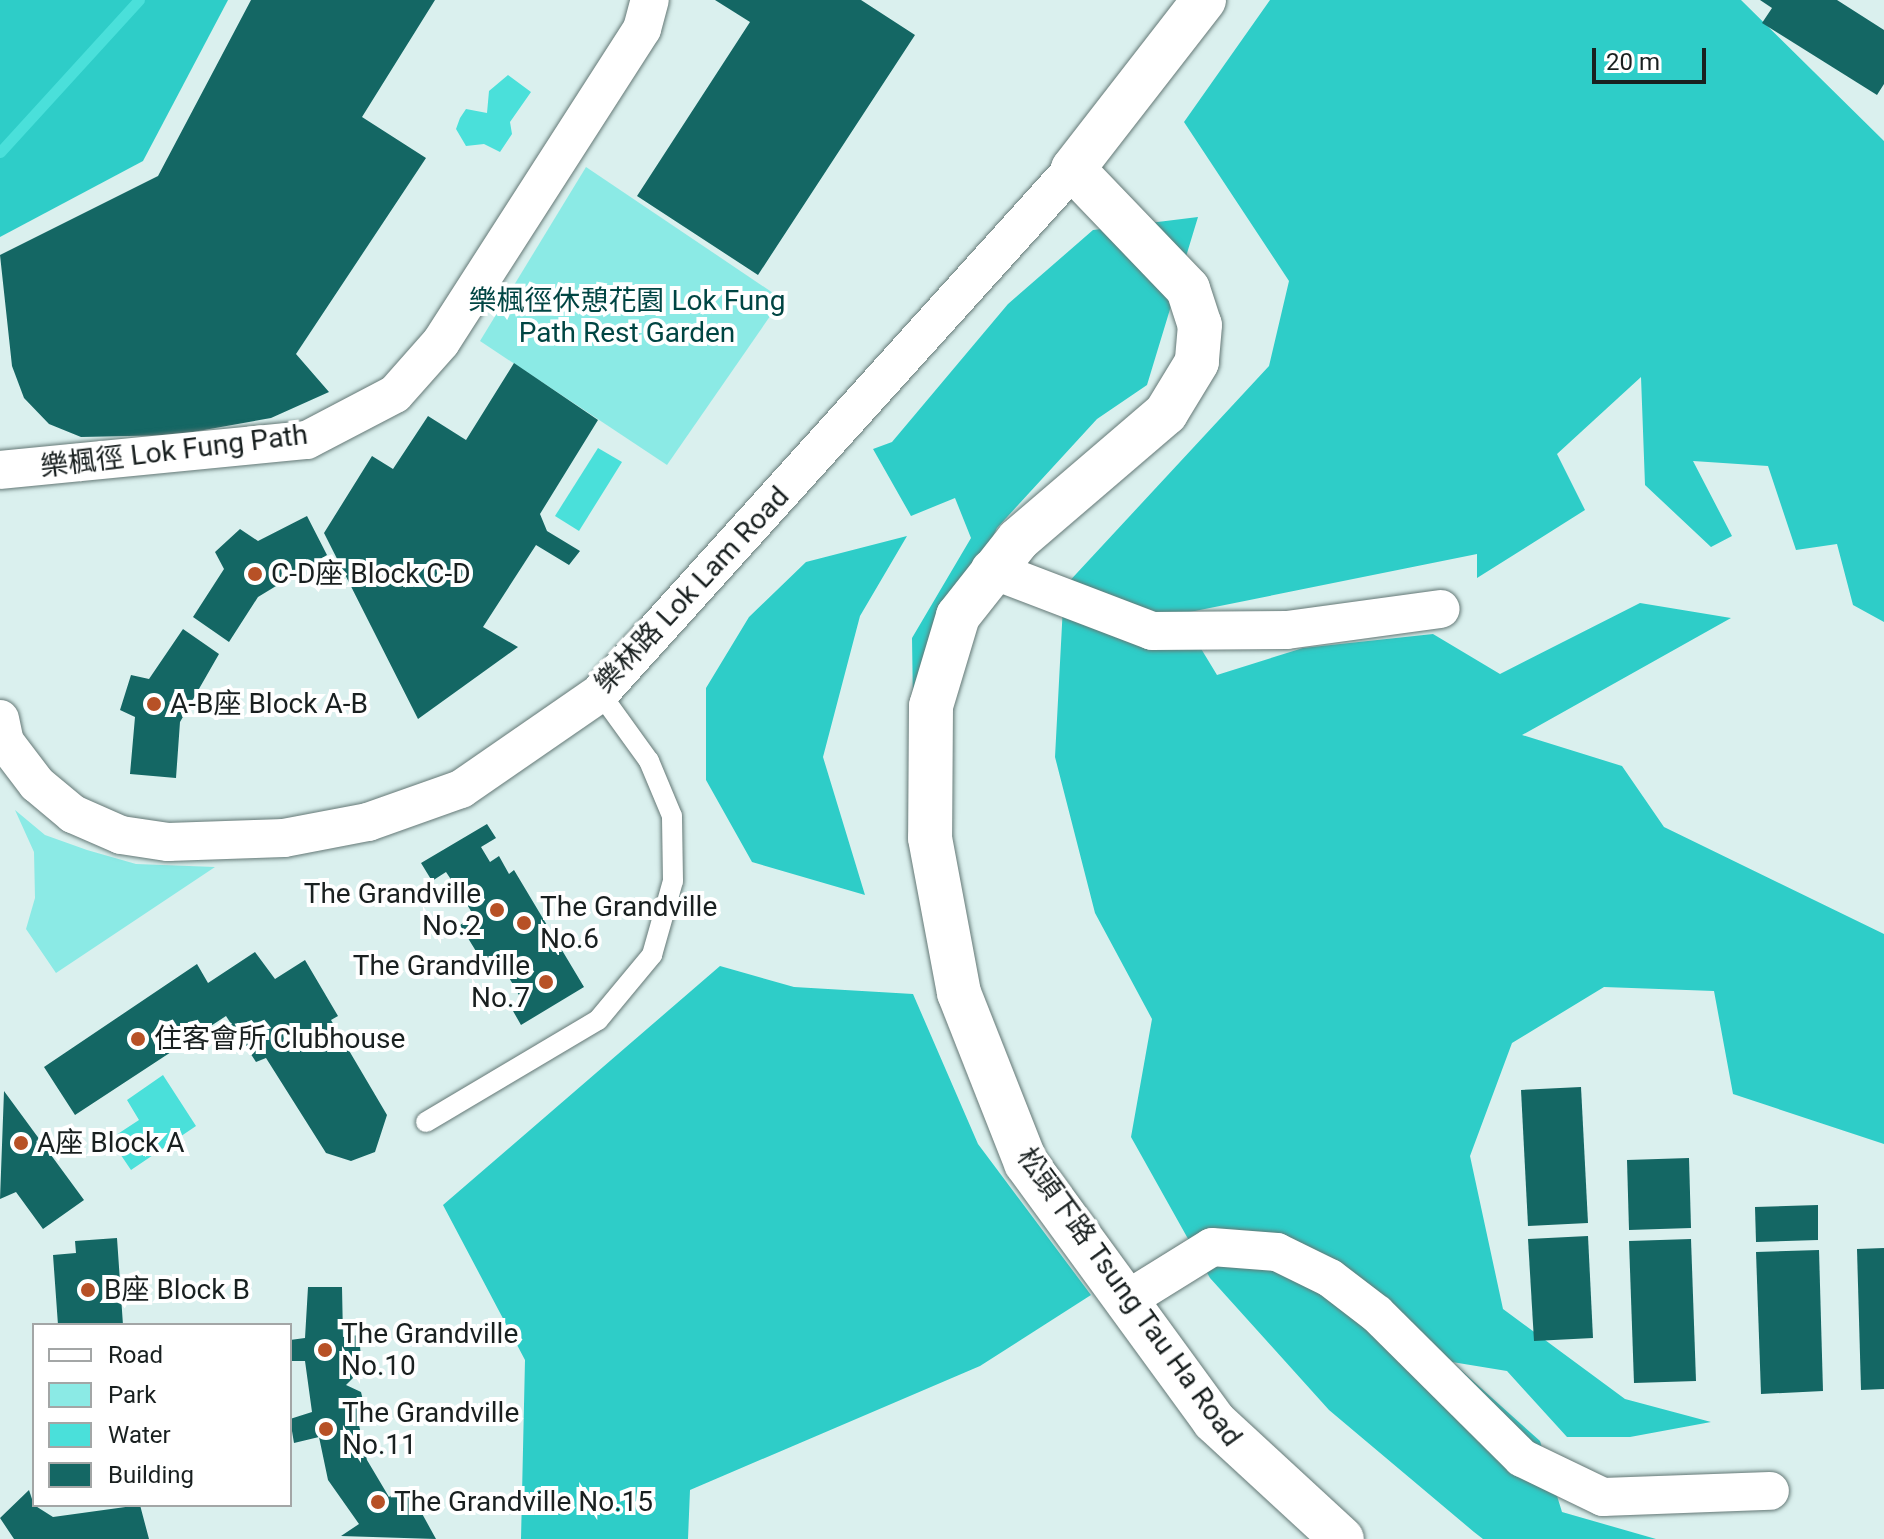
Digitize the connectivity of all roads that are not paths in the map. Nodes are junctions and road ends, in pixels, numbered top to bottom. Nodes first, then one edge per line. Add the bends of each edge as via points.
1 (650, 0) edge
2 (1204, 0) edge
3 (1073, 169) junction
4 (0, 470) edge
5 (990, 569) junction
6 (1441, 609) dead end
7 (600, 693) junction
8 (0, 719) edge
9 (426, 1122) dead end
10 (1125, 1301) junction
11 (1770, 1491) dead end
12 (1342, 1539) edge

1 - 4 street, 樂楓徑 Lok Fung Path via 642,29 467,302 395,394 307,440
2 - 3 street, 樂林路 Lok Lam Road
3 - 5 street, 松頭下路 Tsung Tau Ha Road via 1188,289 1200,325 1197,362 1166,413
3 - 7 street, 樂林路 Lok Lam Road
5 - 6 street via 1152,631 1287,630
5 - 10 street, 松頭下路 Tsung Tau Ha Road via 950,633 931,706 928,784 937,896 959,993 1007,1126
7 - 8 street, 樂林路 Lok Lam Road via 461,789 368,822 284,838 168,842 121,835 73,814 37,784 5,742
7 - 9 lane via 649,761 672,816 673,881 652,955 598,1020
10 - 11 street via 1212,1247 1277,1252 1330,1278 1377,1314 1522,1458 1603,1497
10 - 12 street, 松頭下路 Tsung Tau Ha Road via 1239,1448

